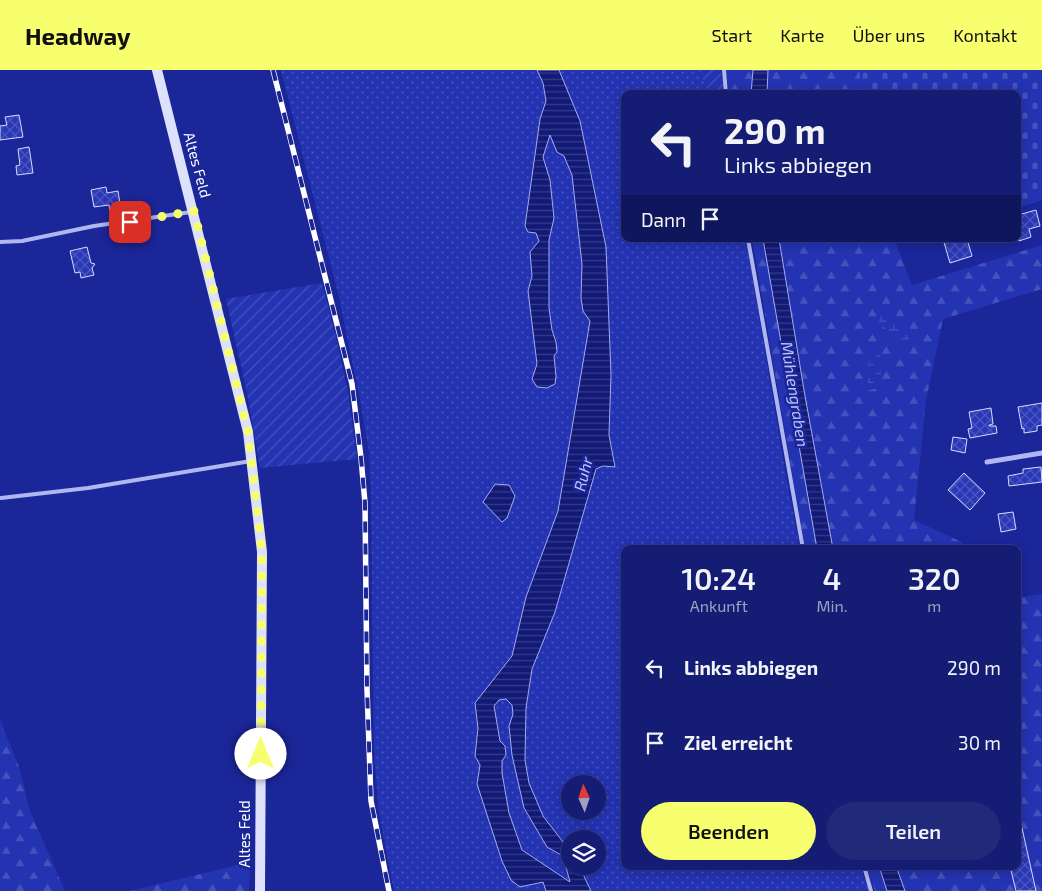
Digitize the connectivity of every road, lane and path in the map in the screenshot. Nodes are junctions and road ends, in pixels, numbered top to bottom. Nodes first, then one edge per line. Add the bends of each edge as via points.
1 (157, 70) edge
2 (724, 70) edge
3 (726, 90) edge
4 (194, 211) junction
5 (0, 242) edge
6 (749, 242) edge
7 (1042, 453) edge
8 (251, 461) junction
9 (987, 462) dead end
10 (1, 498) edge
11 (802, 545) edge
12 (865, 870) edge
13 (260, 891) edge
14 (871, 891) edge

1 - 4 main road, Altes Feld
2 - 3 lane
4 - 5 lane
4 - 8 main road, Altes Feld via 248,432
6 - 11 lane
7 - 9 street
8 - 10 lane via 88,488
8 - 13 main road, Altes Feld via 262,552
12 - 14 lane

